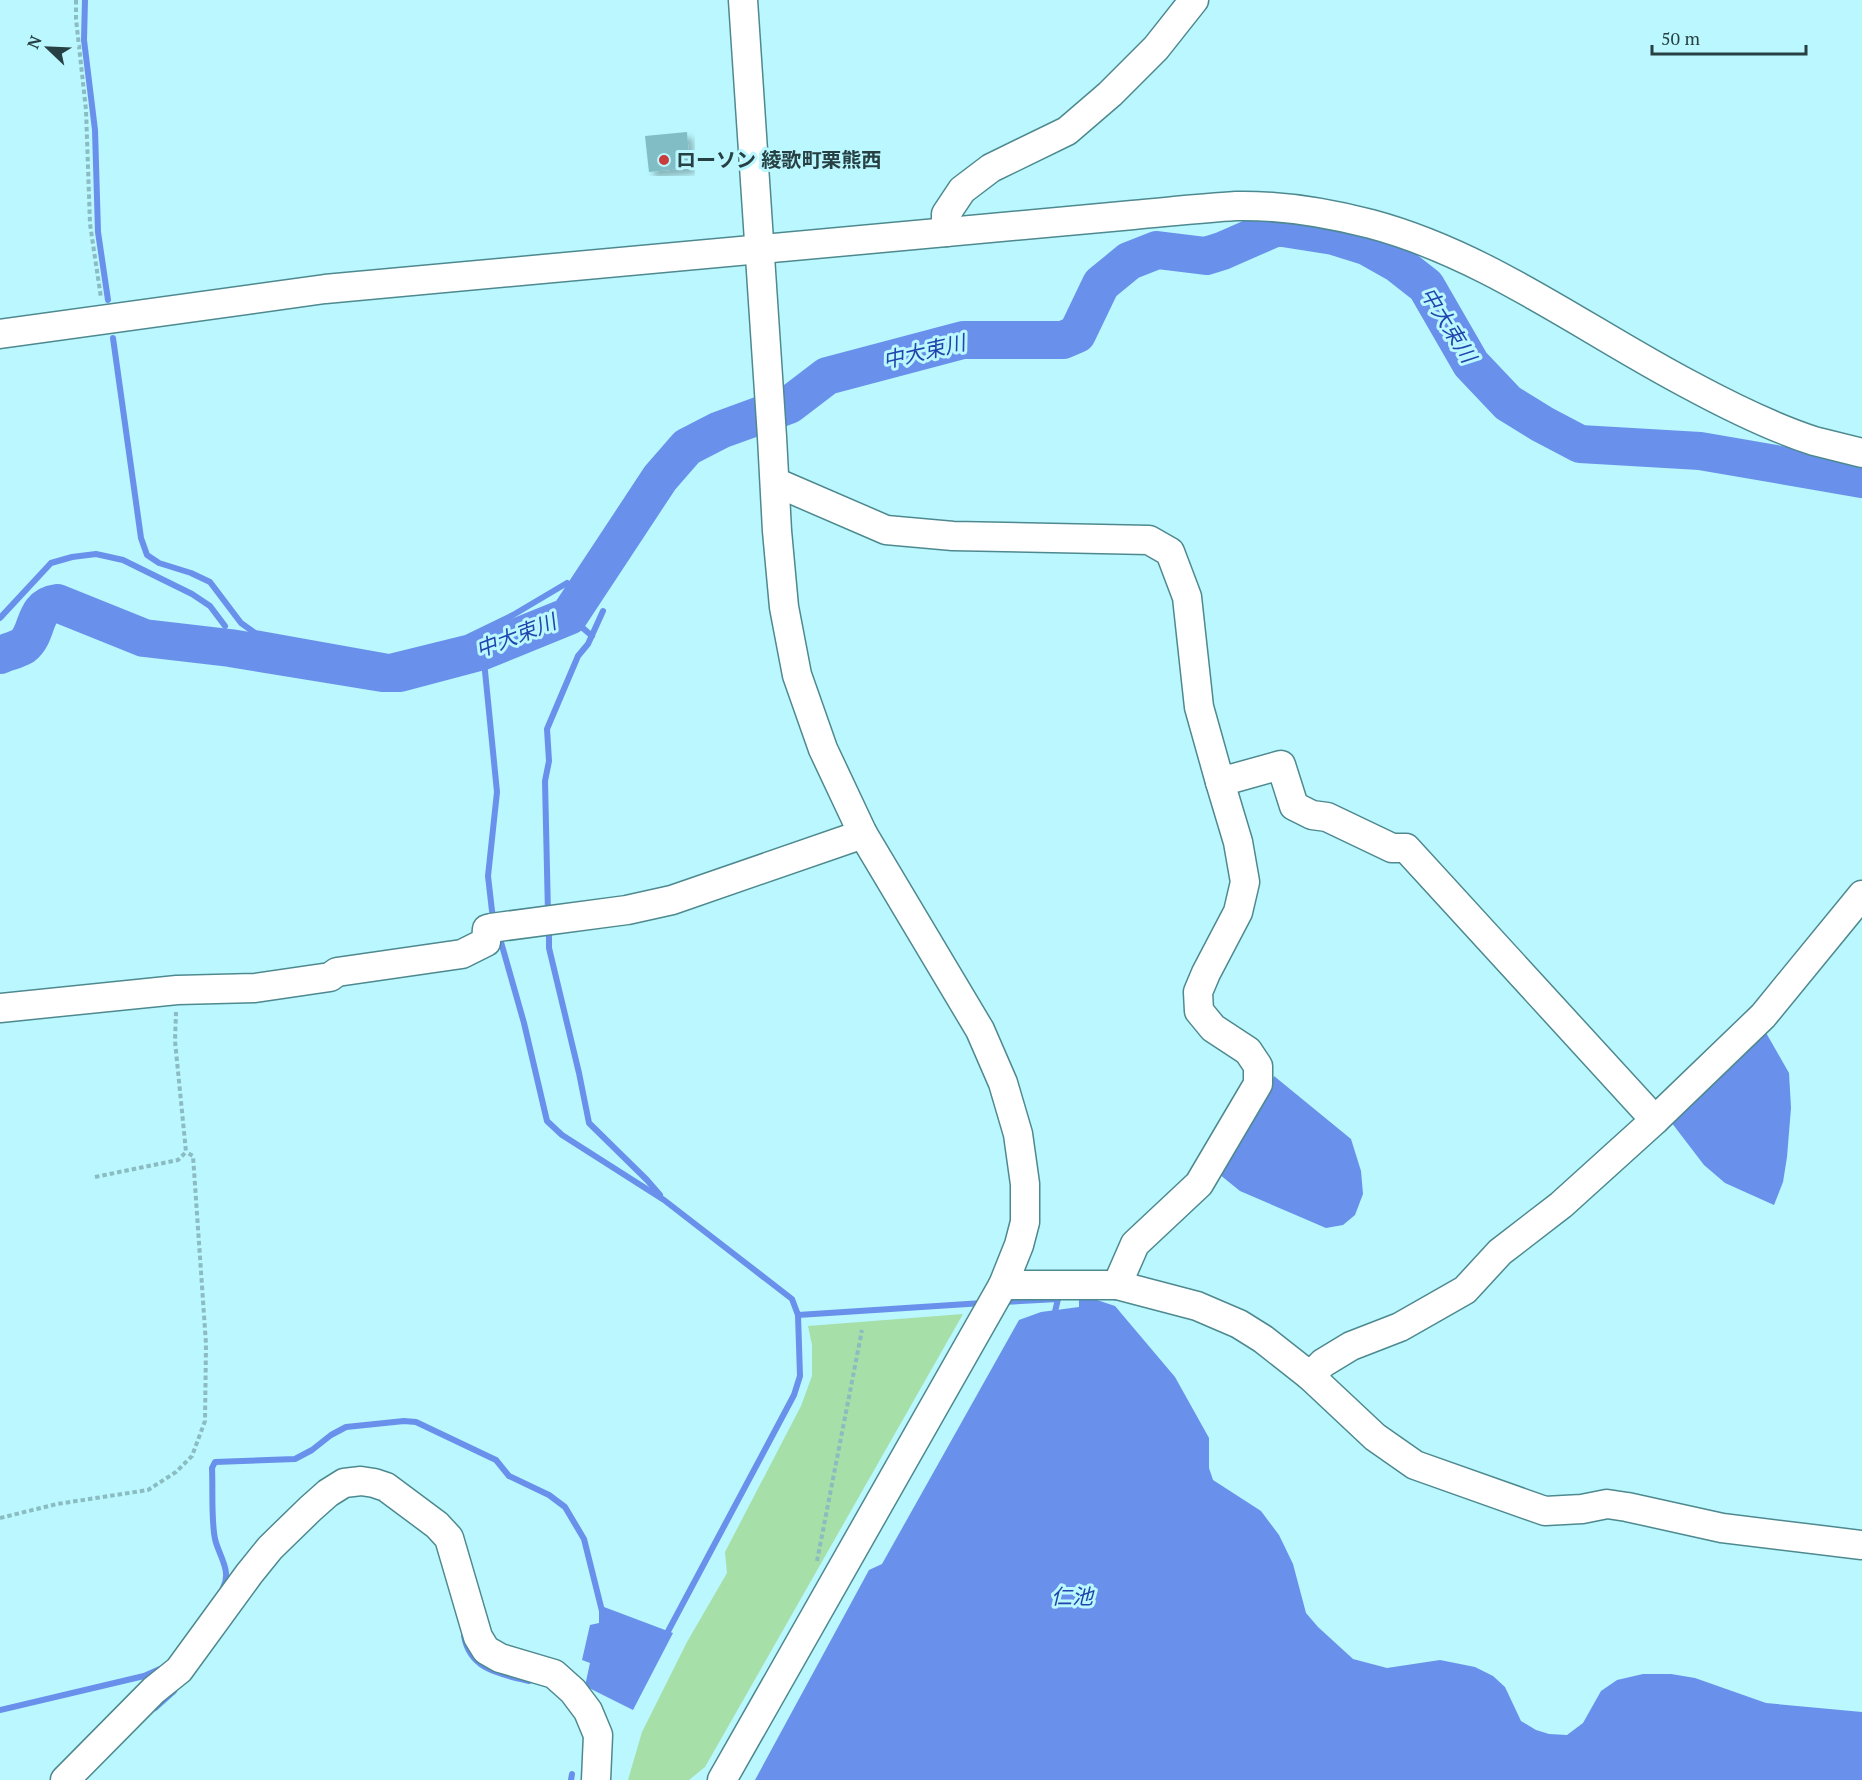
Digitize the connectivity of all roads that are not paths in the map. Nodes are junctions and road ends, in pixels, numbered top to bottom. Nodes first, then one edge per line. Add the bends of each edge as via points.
1 (743, 0) edge
2 (1194, 0) edge
3 (946, 232) junction
4 (759, 248) junction
5 (0, 334) edge
6 (1862, 453) edge
7 (775, 482) junction
8 (1220, 782) junction
9 (864, 834) junction
10 (1858, 909) edge
11 (0, 1008) edge
12 (1655, 1120) junction
13 (1117, 1285) junction
14 (997, 1296) junction
15 (1310, 1376) junction
16 (1862, 1545) edge
17 (65, 1780) edge
18 (596, 1780) edge
19 (722, 1780) edge

1 - 4 street
2 - 3 street via 1156,48 1066,131 991,168 962,190 946,214
3 - 4 street
3 - 6 street via 1238,206 1281,208 1371,224 1459,256 1739,410 1813,440
4 - 5 street via 325,289
4 - 7 street
7 - 8 street via 885,530 953,536 1149,540 1170,552 1187,597 1199,707
7 - 9 street via 784,607 798,675 823,749
8 - 12 street via 1281,765 1294,806 1392,848 1406,848
8 - 13 street via 1245,882 1238,912 1198,992 1199,1011 1213,1028 1248,1051 1258,1066 1258,1084 1199,1184 1135,1244
9 - 11 street via 672,900 487,929 486,942 462,954 255,988 177,990
9 - 14 street via 980,1030 1003,1083 1018,1134 1025,1184 1025,1222
10 - 12 street via 1763,1016
12 - 15 street via 1561,1205 1500,1252 1465,1290 1400,1327 1351,1346
13 - 14 street
13 - 15 street via 1197,1306 1239,1324
14 - 19 street
15 - 16 street via 1375,1437 1415,1465 1545,1511 1607,1504 1722,1528
17 - 18 street via 179,1670 270,1548 328,1493 345,1483 361,1481 386,1487 449,1538 478,1637 486,1650 554,1674 573,1691 588,1711 598,1735

